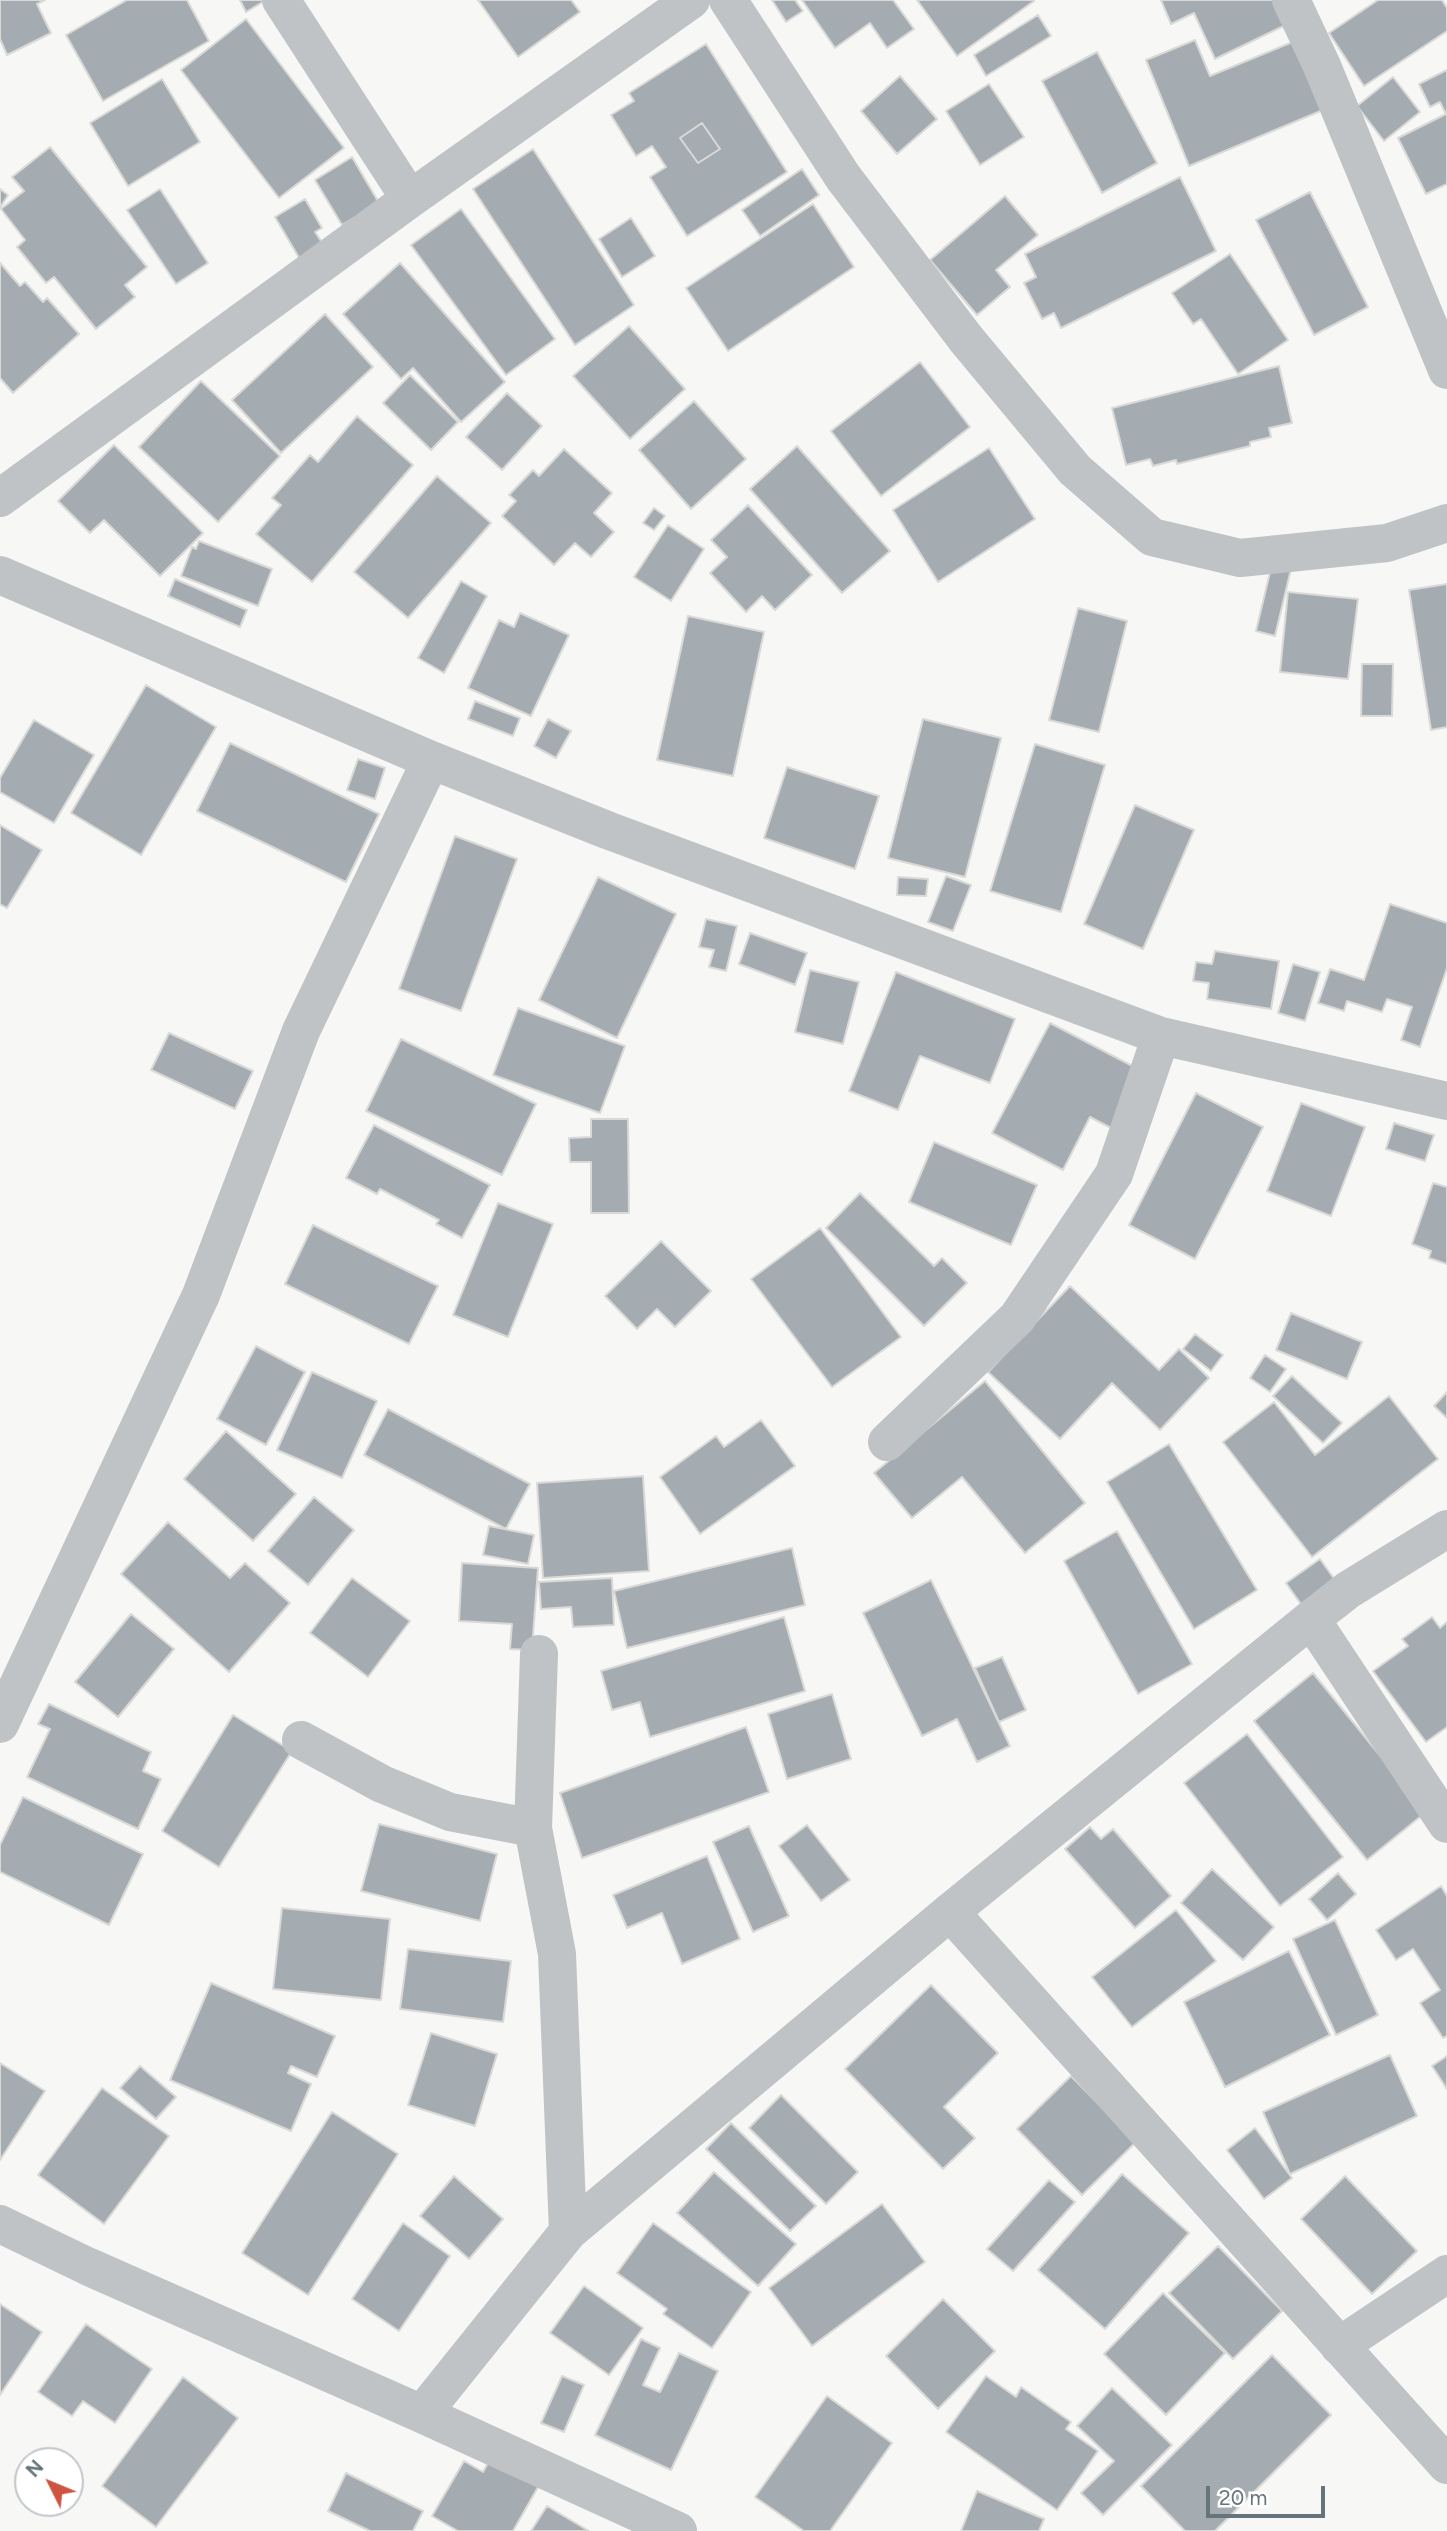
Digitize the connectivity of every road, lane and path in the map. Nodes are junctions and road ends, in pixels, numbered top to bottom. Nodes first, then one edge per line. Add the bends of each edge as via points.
1 (281, 0) edge
2 (691, 0) edge
3 (728, 0) edge
4 (1291, 0) edge
5 (410, 199) junction
6 (1447, 370) edge
7 (0, 498) edge
8 (1447, 523) edge
9 (0, 575) edge
10 (431, 760) junction
11 (1161, 1036) junction
12 (1447, 1101) edge
13 (887, 1442) dead end
14 (1447, 1529) edge
15 (1311, 1619) junction
16 (538, 1654) dead end
17 (0, 1724) edge
18 (301, 1740) dead end
19 (1447, 1824) edge
20 (533, 1828) junction
21 (950, 1912) junction
22 (0, 2224) edge
23 (568, 2232) junction
24 (1447, 2274) edge
25 (1339, 2346) junction
26 (422, 2414) junction
27 (1447, 2465) edge
28 (678, 2531) edge

1 - 5 street
2 - 5 street
3 - 8 street via 843,177 966,339 1075,470 1152,537 1240,558 1387,543
4 - 6 street
5 - 7 street
9 - 10 street
10 - 11 street
10 - 17 street via 301,1031 201,1296
11 - 12 street
11 - 13 street via 1114,1174 1017,1318
14 - 15 street via 1348,1590
15 - 19 street
15 - 21 street
16 - 20 street
18 - 20 street via 382,1784 450,1812
20 - 23 street via 557,1954
21 - 23 street
21 - 25 street
22 - 26 street
23 - 26 street
24 - 25 street
25 - 27 street
26 - 28 street

